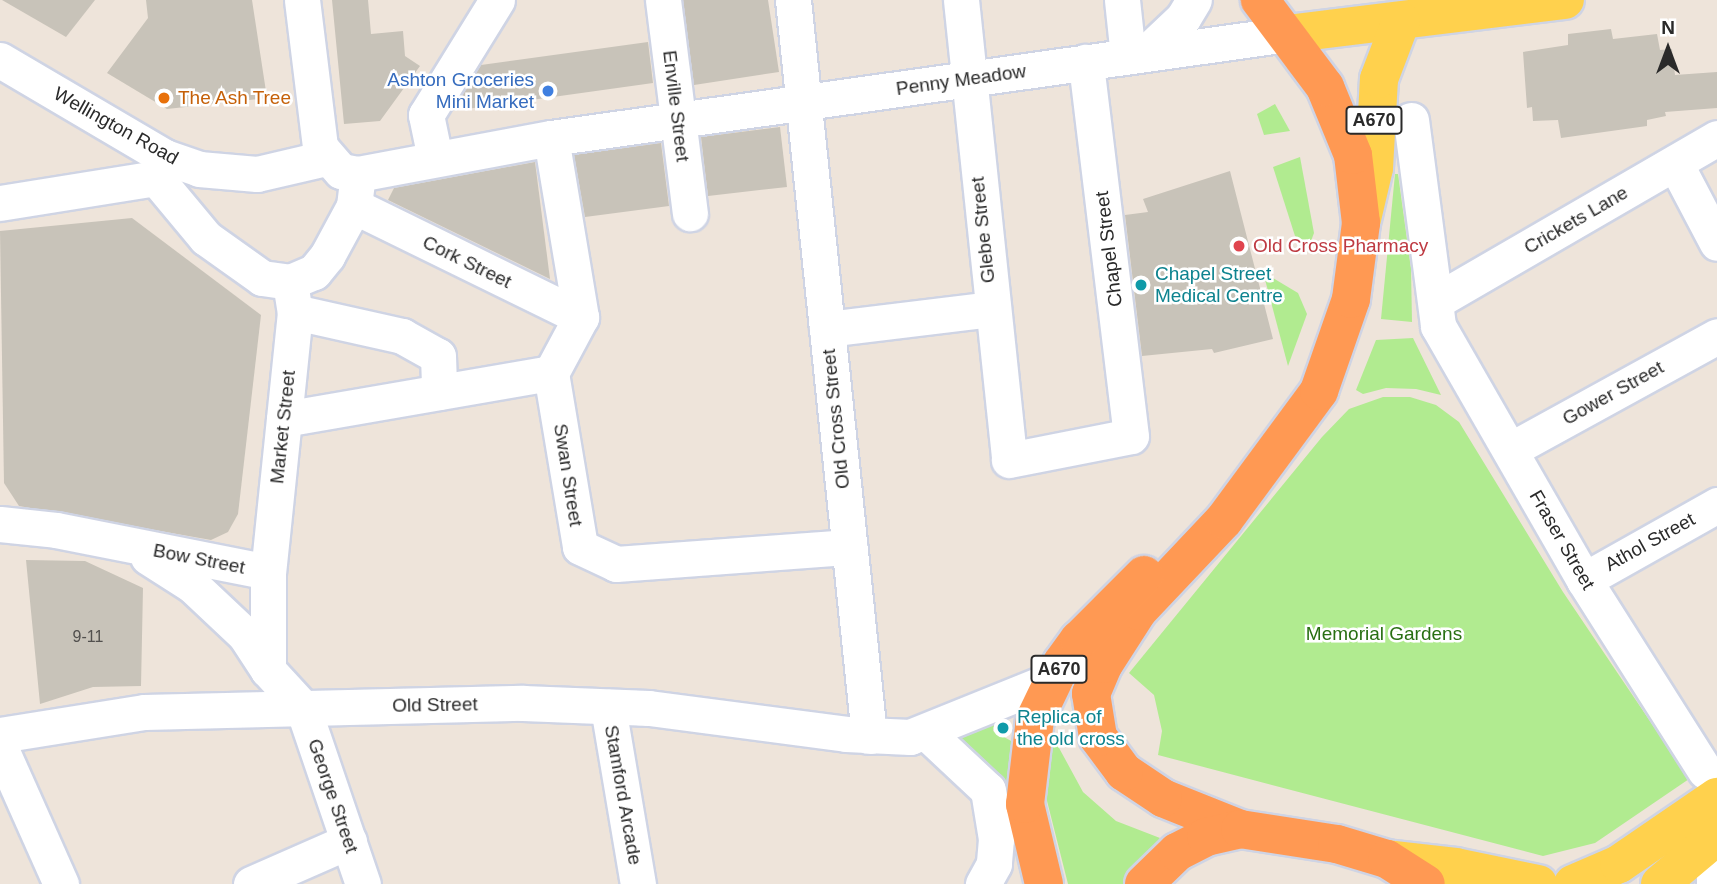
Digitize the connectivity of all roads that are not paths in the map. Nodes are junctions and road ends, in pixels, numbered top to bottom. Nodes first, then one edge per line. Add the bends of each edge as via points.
1 (302, 0) edge
2 (497, 0) edge
3 (663, 0) edge
4 (793, 0) edge
5 (961, 0) edge
6 (1122, 0) edge
7 (1194, 0) edge
8 (1260, 0) edge
9 (1565, 0) edge
10 (1395, 11) edge
11 (1287, 34) junction
12 (1137, 55) junction
13 (0, 60) edge
14 (1086, 62) junction
15 (966, 79) junction
16 (0, 82) edge
17 (803, 102) junction
18 (678, 120) junction
19 (1411, 120) dead end
20 (551, 138) junction
21 (1717, 138) edge
22 (326, 158) junction
23 (435, 158) junction
24 (1675, 163) junction
25 (160, 167) junction
26 (356, 190) junction
27 (0, 203) edge
28 (690, 212) dead end
29 (1361, 223) junction
30 (1717, 243) edge
31 (293, 297) junction
32 (1436, 301) junction
33 (992, 309) junction
34 (581, 317) junction
35 (827, 329) junction
36 (1717, 336) edge
37 (551, 373) junction
38 (449, 390) junction
39 (284, 419) junction
40 (1510, 450) junction
41 (1009, 460) joint
42 (1717, 505) edge
43 (1224, 520) junction
44 (0, 524) edge
45 (131, 546) junction
46 (849, 547) junction
47 (268, 572) junction
48 (1584, 580) junction
49 (268, 670) junction
50 (1056, 678) junction
51 (608, 707) junction
52 (303, 708) junction
53 (927, 733) junction
54 (0, 735) edge
55 (869, 736) junction
56 (0, 747) edge
57 (1711, 784) edge
58 (1240, 829) junction
59 (1717, 836) edge
60 (349, 841) junction
61 (1388, 859) junction
62 (61, 884) edge
63 (251, 884) edge
64 (363, 884) edge
65 (638, 884) edge
66 (984, 884) edge
67 (1044, 884) edge
68 (1144, 884) edge
69 (1426, 884) edge
70 (1538, 884) edge
71 (1573, 884) edge
72 (1660, 884) edge
73 (1714, 884) edge

1 - 22 street via 317,132
2 - 23 street via 426,116
3 - 18 street, Enville Street
4 - 17 street, Old Cross Street
5 - 15 street, Glebe Street
6 - 12 street
7 - 12 street via 1177,26
8 - 11 highway
9 - 10 main road, Penny Meadow via 1475,11
10 - 11 main road, Penny Meadow
10 - 29 main road, A670 via 1379,79 1374,168
11 - 12 street, Penny Meadow
11 - 29 highway, A670 via 1339,114 1353,155
12 - 14 street, Penny Meadow
13 - 25 street, Wellington Road
14 - 15 street, Penny Meadow
14 - 41 street, Chapel Street via 1131,436
15 - 17 street, Penny Meadow
15 - 33 street, Glebe Street
16 - 25 street, Wellington Road
17 - 18 street, Penny Meadow
17 - 35 street, Old Cross Street
18 - 20 street, Penny Meadow
18 - 28 street, Enville Street
19 - 32 street, Fraser Street
20 - 23 street, Penny Meadow
20 - 34 street
21 - 24 street, Crickets Lane
22 - 25 street, Wellington Road via 241,174
22 - 26 street
23 - 26 street, Penny Meadow
24 - 30 street
24 - 32 street, Crickets Lane
25 - 27 street
25 - 31 street via 206,238
26 - 31 street via 327,256
26 - 34 street, Cork Street
29 - 43 highway, A670 via 1351,299 1319,391
31 - 38 street via 402,336 438,356
31 - 39 street, Market Street
32 - 40 street, Fraser Street via 1438,326
33 - 35 street
33 - 41 street, Glebe Street
34 - 37 street
35 - 46 street, Old Cross Street
36 - 40 street, Gower Street
37 - 38 street
37 - 46 street, Swan Street via 580,547 616,564
38 - 39 street
39 - 47 street, Market Street
40 - 48 street, Fraser Street
42 - 48 street, Athol Street
43 - 50 highway, A670 via 1142,576 1079,640
43 - 58 highway, A670 via 1138,611 1091,694 1098,737 1124,772 1163,798
44 - 45 street, Bow Street
45 - 47 street, Bow Street
45 - 49 street, Bow Street via 192,585 245,635
46 - 55 street, Old Cross Street
47 - 49 street, Market Street
48 - 57 street, Fraser Street
49 - 52 street, Bow Street
50 - 53 street via 1003,696
50 - 67 highway, A670 via 1035,719 1026,772 1030,835
51 - 52 street, Old Street
51 - 55 street, Old Street
51 - 65 street, Stamford Arcade
52 - 54 street, Old Street via 144,712
52 - 60 street, George Street
53 - 55 street, Old Street
53 - 66 street via 988,790 996,839 994,864
56 - 62 street
57 - 71 main road via 1619,864
58 - 61 highway, A670 via 1285,832
58 - 68 highway, A670 via 1206,837 1177,852
59 - 72 main road
59 - 73 street via 1712,853
60 - 63 street
60 - 64 street, George Street
61 - 69 highway, A670
61 - 70 main road

